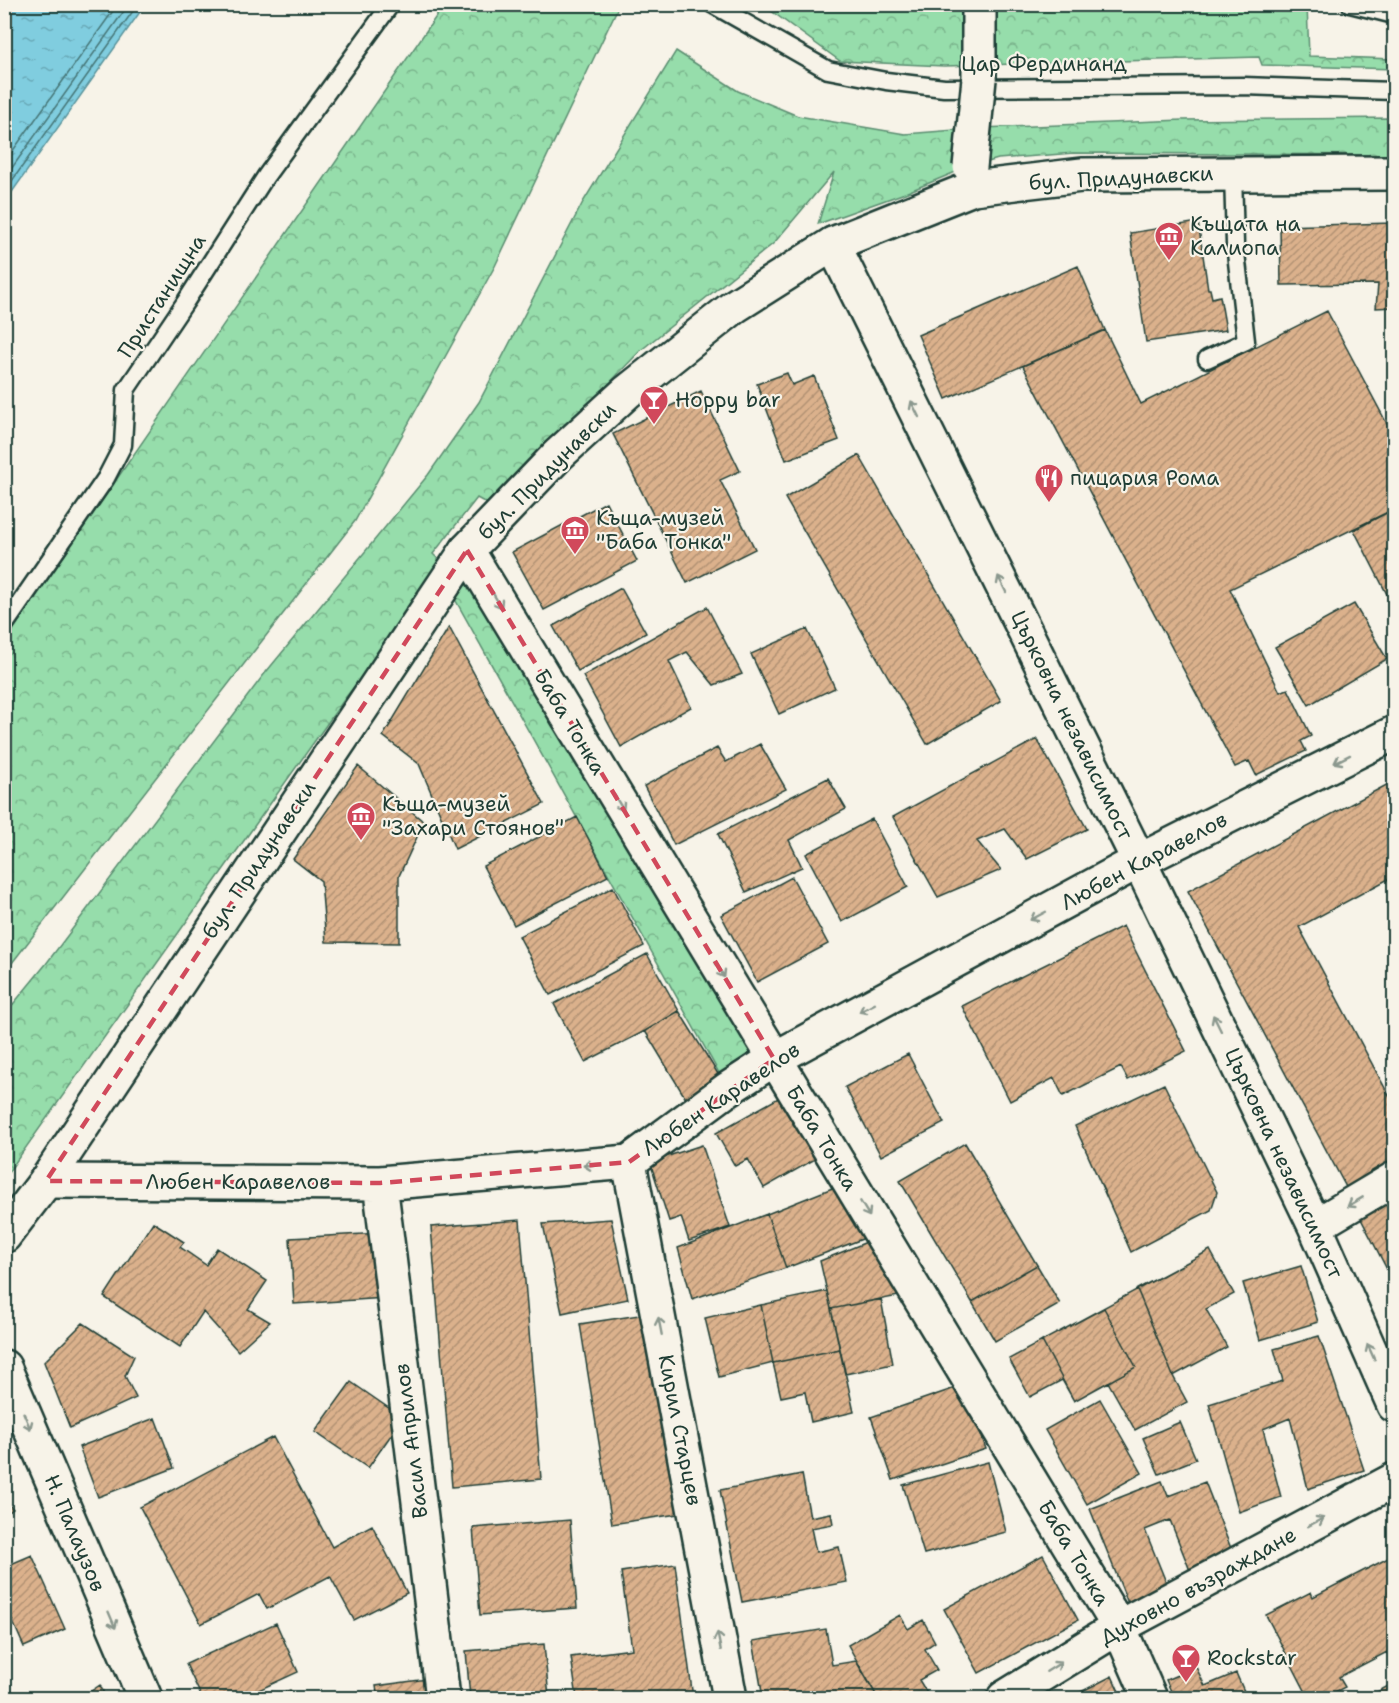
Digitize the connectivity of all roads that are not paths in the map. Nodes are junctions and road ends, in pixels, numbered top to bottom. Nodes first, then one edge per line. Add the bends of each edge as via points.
1 (392, 4) edge
2 (712, 4) edge
3 (979, 4) edge
4 (1350, 4) edge
5 (1395, 15) edge
6 (1395, 91) edge
7 (1233, 173) junction
8 (1395, 173) edge
9 (971, 177) junction
10 (833, 244) junction
11 (1207, 359) dead end
12 (467, 550) junction
13 (4, 626) edge
14 (1395, 733) edge
15 (1139, 861) junction
16 (774, 1059) junction
17 (629, 1162) junction
18 (1395, 1179) edge
19 (46, 1180) junction
20 (380, 1183) junction
21 (1315, 1226) junction
22 (4, 1236) edge
23 (4, 1367) edge
24 (1395, 1405) edge
25 (1395, 1480) edge
26 (1119, 1627) junction
27 (145, 1698) edge
28 (443, 1698) edge
29 (730, 1698) edge
30 (1004, 1698) edge
31 (1149, 1698) edge

1 - 13 lane, Пристанищна via 266,176 126,390 123,445 106,478
2 - 6 lane, Цар Фердинанд via 828,70 886,81 944,88 1244,86
3 - 9 street, bridge via 979,79
4 - 5 lane
7 - 8 street, бул. Придунавски
7 - 9 street, бул. Придунавски
7 - 11 lane via 1235,244 1245,341
9 - 10 street, бул. Придунавски
10 - 12 street, бул. Придунавски via 735,306 627,392 558,455
15 -> 10 street, Църковна независимост
12 -> 16 street, Баба Тонка
12 - 19 street, бул. Придунавски
14 -> 15 street, Любен Каравелов
15 -> 16 street, Любен Каравелов
21 -> 15 street, Църковна независимост
16 - 17 street, Любен Каравелов
16 -> 26 street, Баба Тонка
17 -> 20 street, Любен Каравелов
29 -> 17 street, Кирил Старцев
18 -> 21 street
19 - 20 street, Любен Каравелов
19 - 22 street, бул. Придунавски
20 - 28 street, Васил Априлов
24 -> 21 street, Църковна независимост
23 -> 27 street, Н. Палаузов
26 -> 25 street, Духовно възраждане
30 -> 26 street, Духовно възраждане
26 - 31 street, Баба Тонка

